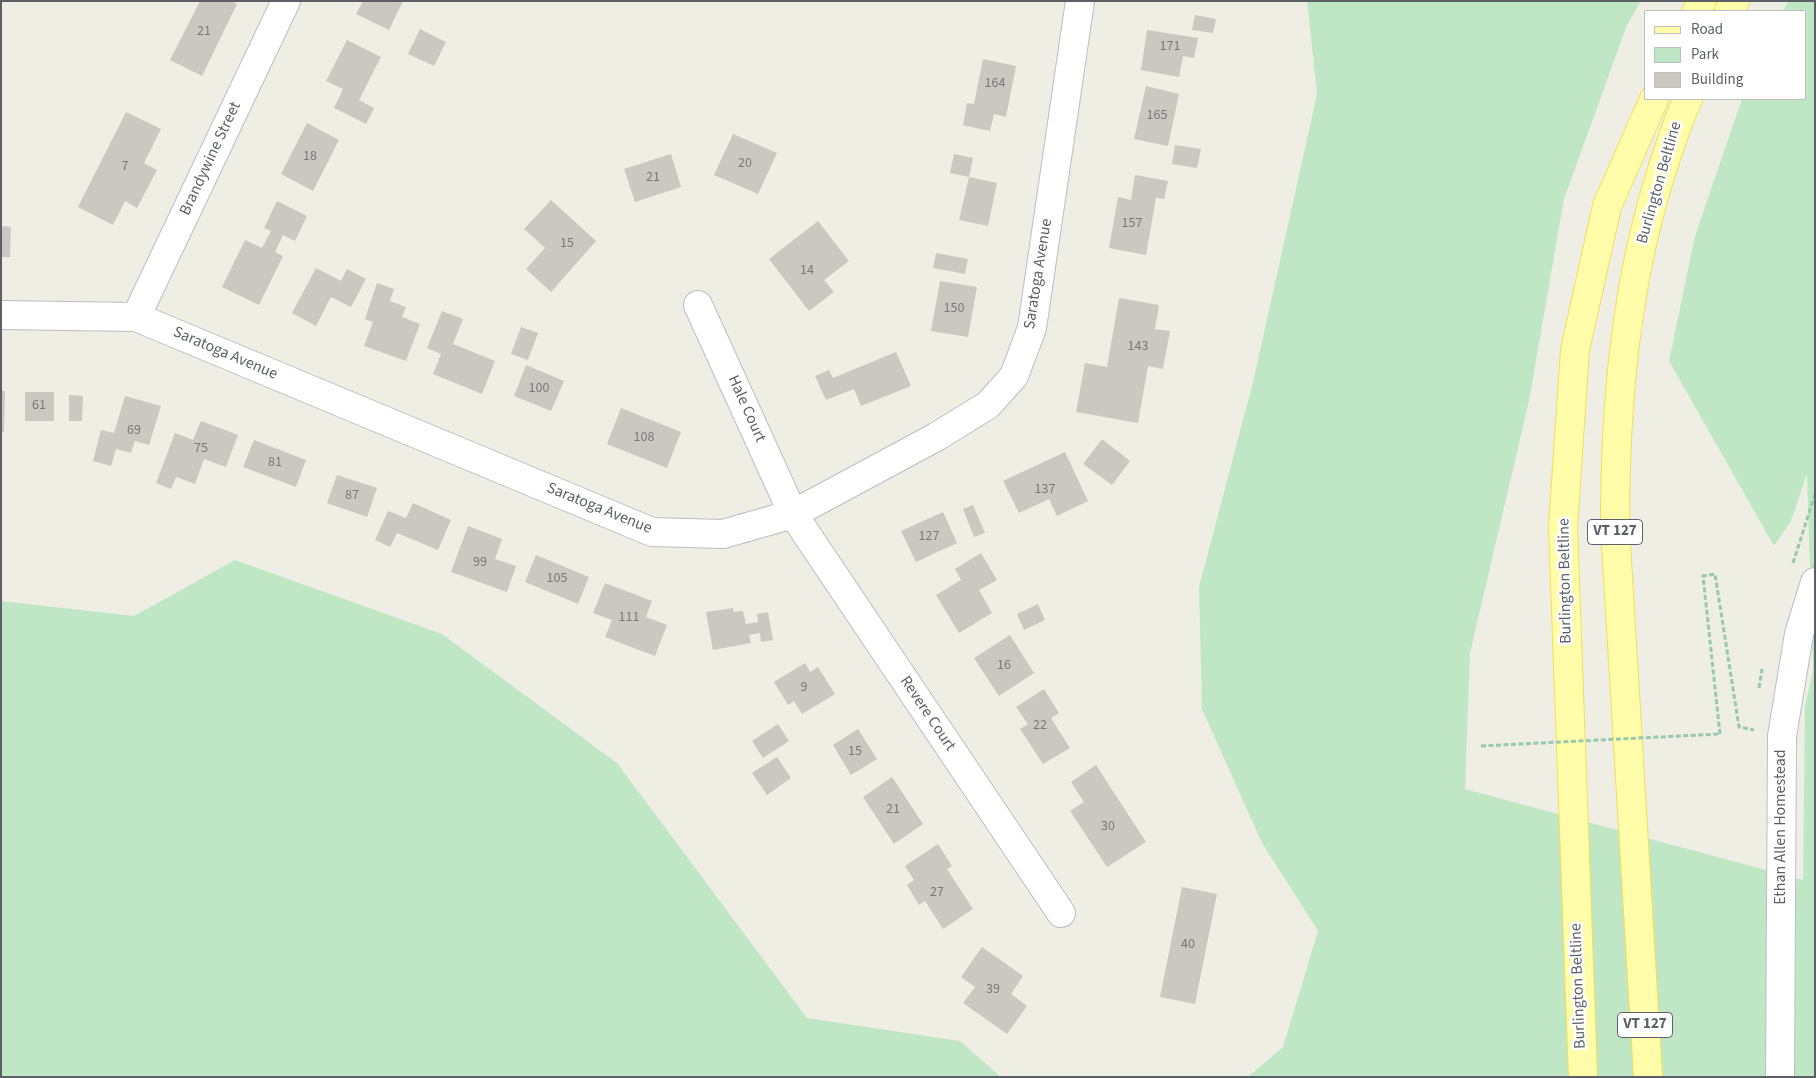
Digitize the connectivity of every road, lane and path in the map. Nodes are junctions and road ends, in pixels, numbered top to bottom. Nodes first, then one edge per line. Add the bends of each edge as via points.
1 (286, 1) edge
2 (1080, 1) edge
3 (1654, 100) edge
4 (1688, 100) edge
5 (698, 305) dead end
6 (1, 315) edge
7 (136, 317) junction
8 (1815, 494) edge
9 (793, 514) junction
10 (1794, 560) dead end
11 (1815, 582) edge
12 (1755, 730) dead end
13 (1481, 746) dead end
14 (1061, 913) dead end
15 (1583, 1077) edge
16 (1648, 1077) edge
17 (1780, 1077) edge

1 - 7 street, Brandywine Street
2 - 9 street, Saratoga Avenue via 1032,328 1014,376 988,405 936,438
3 - 15 main road, Burlington Beltline / VT 127 via 1607,206 1575,350 1564,527
4 - 16 main road, Burlington Beltline / VT 127 via 1648,214 1634,279 1621,374 1615,467 1615,527
5 - 9 street, Hale Court
6 - 7 street, Saratoga Avenue
7 - 9 street, Saratoga Avenue via 652,532 723,534
8 - 10 path
9 - 14 street, Revere Court
11 - 17 street, Ethan Allen Homestead via 1799,634 1782,736
12 - 13 path, bridge via 1739,727 1715,574 1703,576 1720,734

